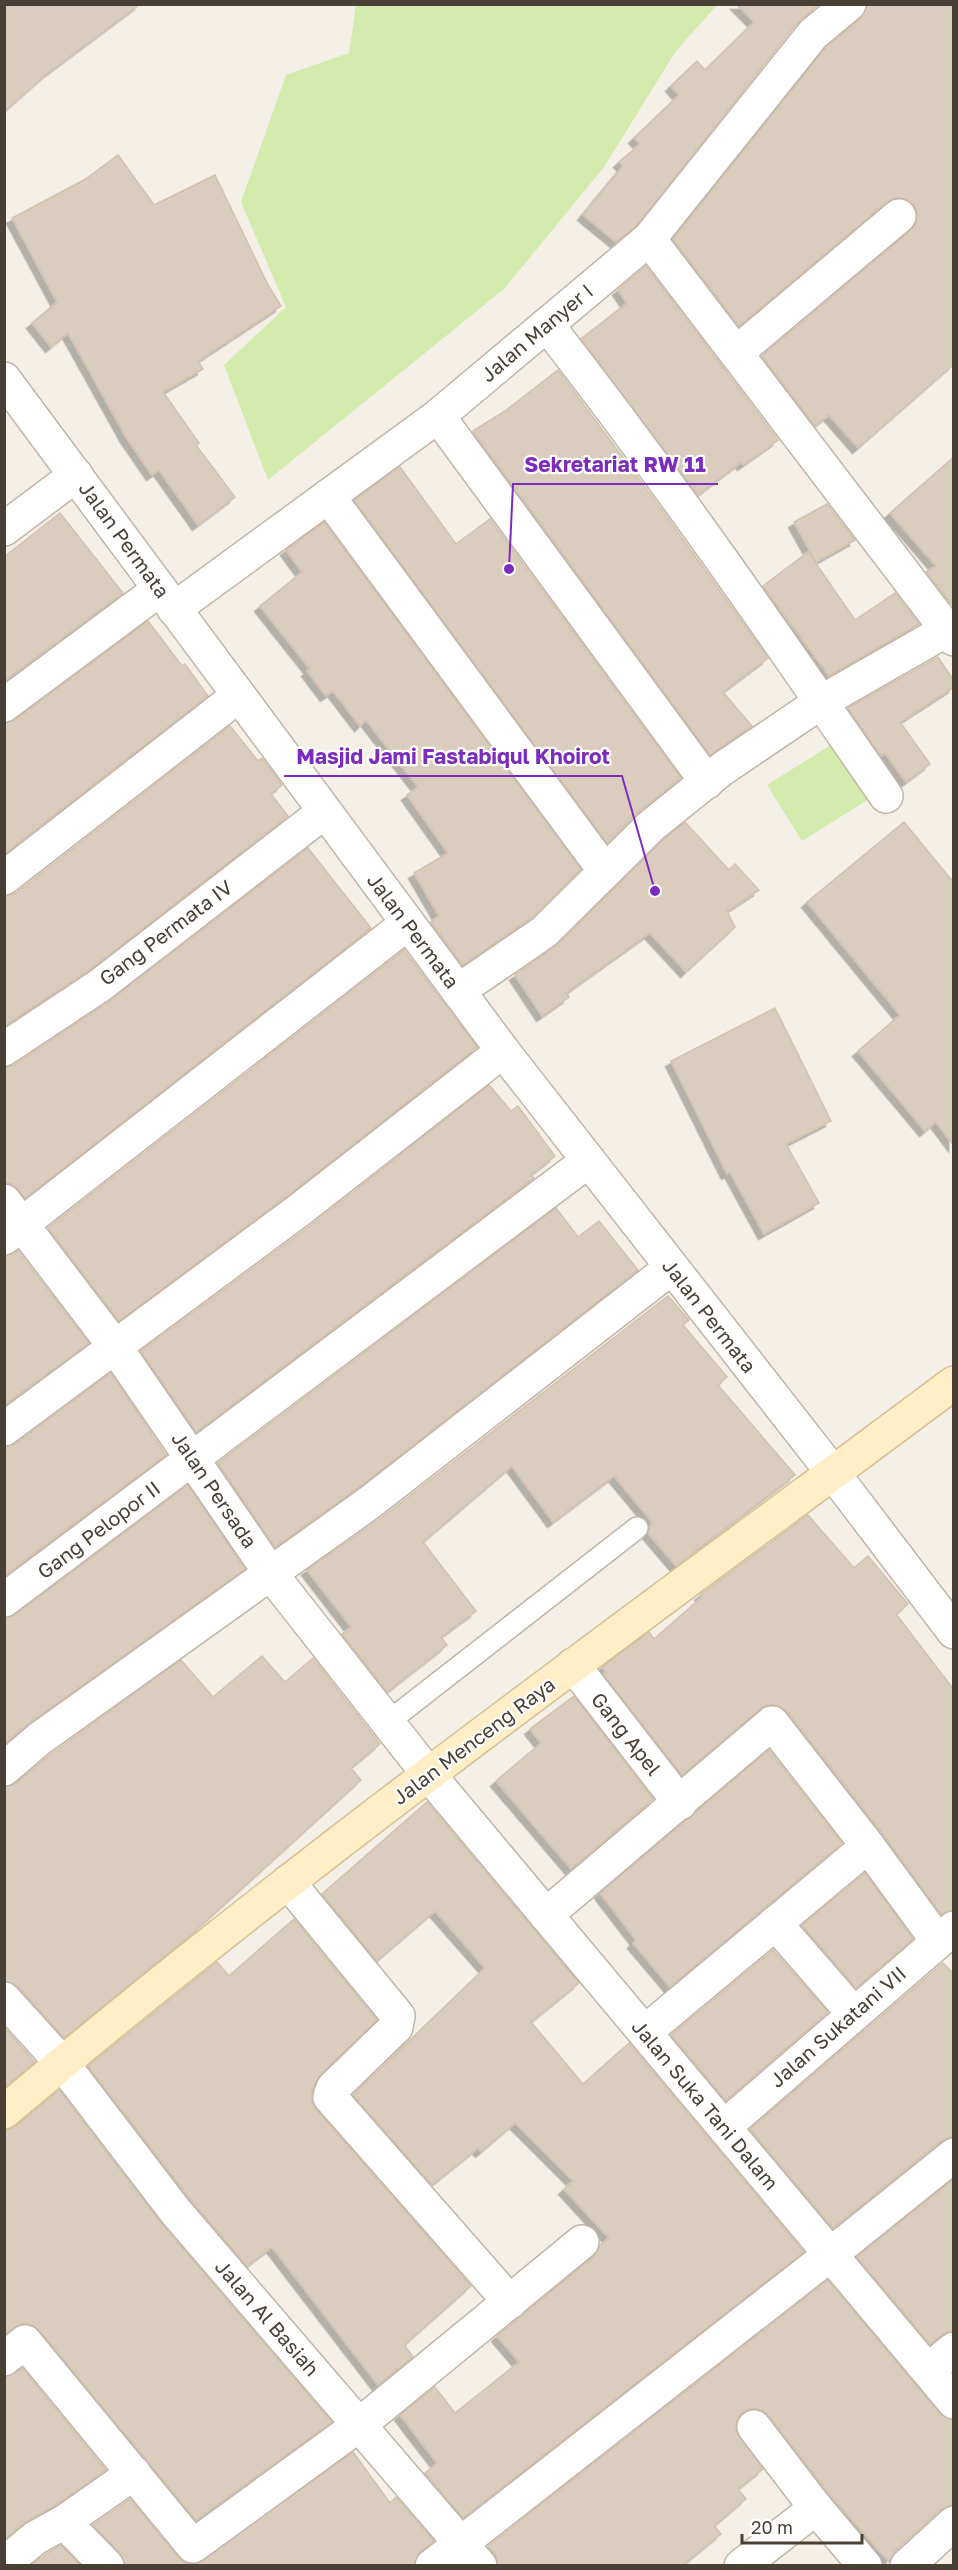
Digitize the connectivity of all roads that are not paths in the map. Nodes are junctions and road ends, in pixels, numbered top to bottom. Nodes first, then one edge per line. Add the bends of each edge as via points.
1 (849, 4) edge
2 (898, 216) dead end
3 (649, 239) junction
4 (547, 325) junction
5 (736, 353) junction
6 (4, 379) edge
7 (438, 417) junction
8 (76, 475) junction
9 (328, 496) junction
10 (4, 529) edge
11 (167, 599) junction
12 (949, 635) edge
13 (238, 696) junction
14 (821, 702) junction
15 (4, 705) edge
16 (706, 782) junction
17 (886, 796) dead end
18 (324, 812) junction
19 (605, 871) junction
20 (4, 878) edge
21 (408, 923) junction
22 (458, 991) junction
23 (4, 1049) edge
24 (503, 1051) junction
25 (588, 1161) junction
26 (11, 1221) edge
27 (671, 1268) junction
28 (116, 1348) junction
29 (954, 1383) edge
30 (4, 1430) edge
31 (193, 1459) junction
32 (833, 1473) junction
33 (637, 1528) dead end
34 (270, 1574) junction
35 (4, 1600) edge
36 (954, 1632) edge
37 (573, 1665) junction
38 (388, 1722) junction
39 (4, 1769) edge
40 (429, 1775) junction
41 (680, 1803) junction
42 (457, 1808) joint
43 (868, 1846) junction
44 (288, 1882) junction
45 (546, 1915) junction
46 (775, 1923) junction
47 (945, 1934) edge
48 (4, 1999) edge
49 (854, 2014) junction
50 (645, 2032) junction
51 (62, 2063) junction
52 (4, 2112) edge
53 (724, 2127) junction
54 (954, 2155) edge
55 (582, 2242) dead end
56 (831, 2254) junction
57 (510, 2302) junction
58 (954, 2349) edge
59 (4, 2359) edge
60 (928, 2370) junction
61 (954, 2402) edge
62 (359, 2425) junction
63 (754, 2427) dead end
64 (134, 2473) junction
65 (816, 2508) junction
66 (64, 2522) junction
67 (954, 2523) edge
68 (470, 2554) edge
69 (184, 2556) edge
70 (4, 2564) edge
71 (107, 2565) edge
72 (432, 2565) edge
73 (741, 2565) edge
74 (865, 2565) edge
75 (906, 2565) edge

1 - 3 street, Jalan Manyer I via 813,34
2 - 5 street
3 - 4 street, Jalan Manyer I
3 - 5 street
4 - 7 street, Jalan Manyer I
4 - 14 street via 620,419
5 - 12 street
6 - 8 street, Jalan Permata
7 - 9 street, Jalan Manyer I
7 - 16 street
8 - 10 street
8 - 11 street, Jalan Permata
9 - 11 street, Jalan Manyer I
9 - 19 street
11 - 13 street, Jalan Permata
11 - 15 street, Jalan Manyer I
12 - 14 street
13 - 18 street, Jalan Permata
13 - 20 street
14 - 16 street
14 - 17 street
16 - 19 street via 651,826
18 - 21 street, Jalan Permata
18 - 23 street, Gang Permata IV via 99,986
19 - 22 street via 544,932
21 - 22 street, Jalan Permata
21 - 26 street
22 - 24 street, Jalan Permata
24 - 25 street, Jalan Permata
24 - 28 street
25 - 27 street, Jalan Permata
25 - 31 street, Gang Pelopor II
26 - 28 street, Jalan Persada
27 - 32 street, Jalan Permata
27 - 34 street via 369,1503
28 - 30 street
28 - 31 street, Jalan Persada
29 - 32 street, Jalan Menceng Raya
31 - 34 street, Jalan Persada
31 - 35 street, Gang Pelopor II
32 - 36 street, Jalan Permata
32 - 37 street, Jalan Menceng Raya
33 - 38 lane
34 - 38 street, Jalan Persada
34 - 39 street via 39,1739
37 - 40 street, Jalan Menceng Raya
37 - 41 street, Gang Apel
38 - 40 street, Jalan Persada
40 - 42 street, Jalan Persada
40 - 44 street, Jalan Menceng Raya
41 - 43 street via 772,1723
41 - 45 street
42 - 45 street, Jalan Suka Tani Dalam
43 - 46 street
43 - 47 street
44 - 51 street, Jalan Menceng Raya
44 - 57 street via 398,2016 396,2027 333,2088 330,2097
45 - 50 street, Jalan Suka Tani Dalam
46 - 49 street
46 - 50 street
47 - 49 street, Jalan Sukatani VII
48 - 51 street, Jalan Al Basiah
49 - 53 street, Jalan Sukatani VII
50 - 53 street, Jalan Suka Tani Dalam
51 - 52 street, Jalan Menceng Raya
51 - 62 street, Jalan Al Basiah via 176,2212
53 - 56 street, Jalan Suka Tani Dalam
54 - 56 street
55 - 57 street
56 - 60 street, Jalan Suka Tani Dalam
56 - 68 street
57 - 62 street
58 - 60 street
59 - 64 street via 25,2342
60 - 61 street, Jalan Suka Tani Dalam
62 - 68 street, Jalan Al Basiah
62 - 69 street
63 - 65 street
64 - 66 street
64 - 69 street
65 - 73 street
65 - 74 street
66 - 70 street via 35,2538
66 - 71 street
67 - 75 street
68 - 72 street

